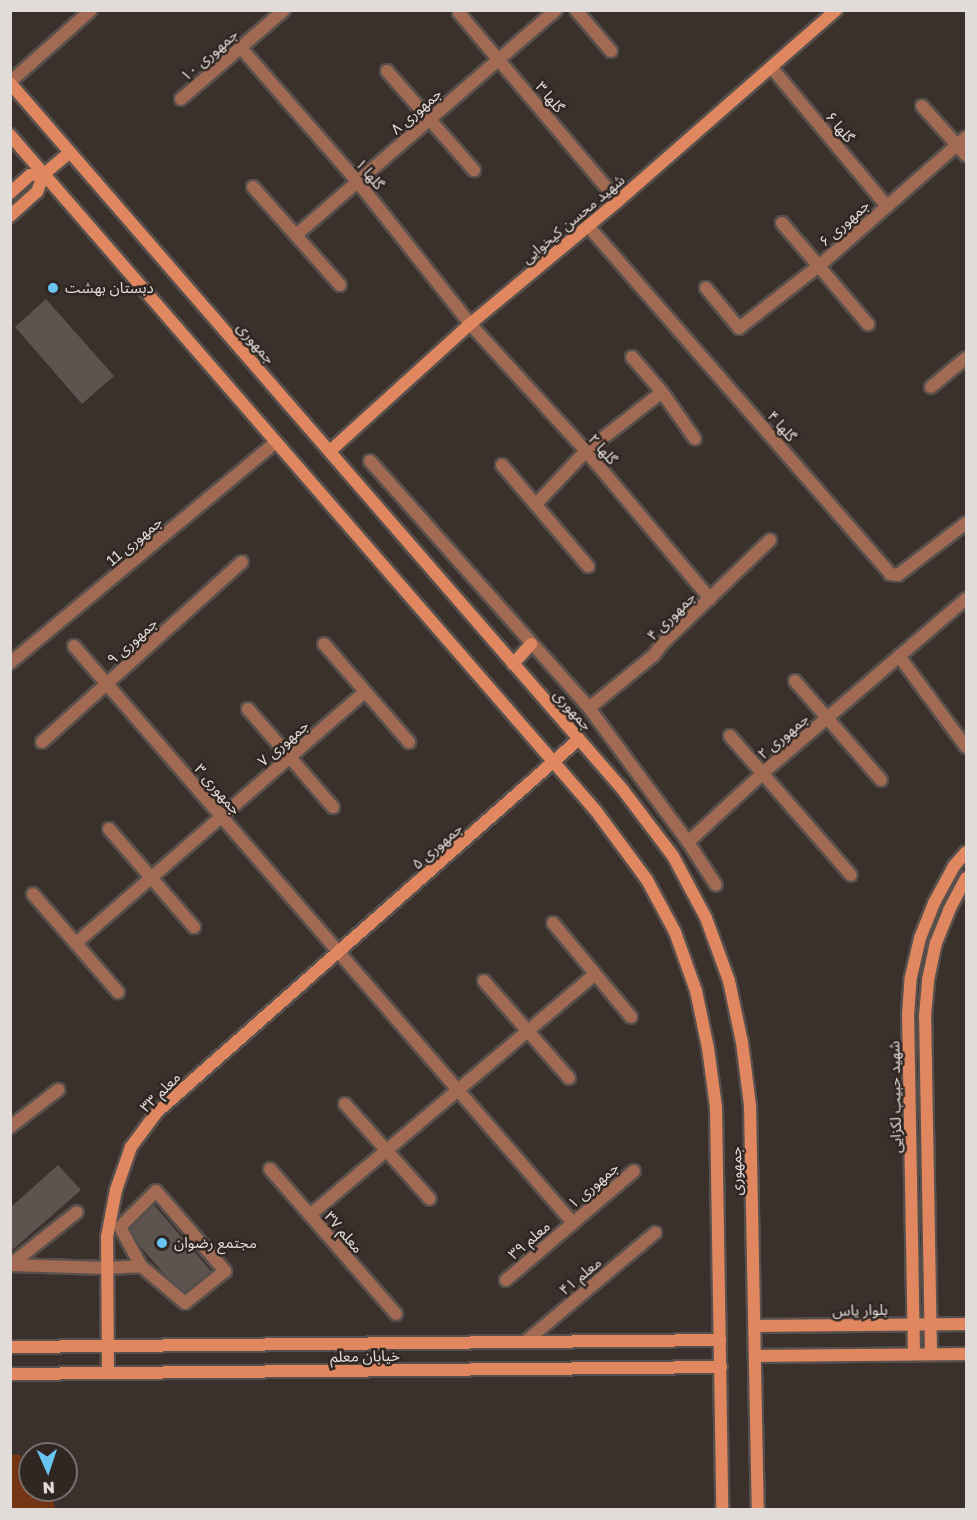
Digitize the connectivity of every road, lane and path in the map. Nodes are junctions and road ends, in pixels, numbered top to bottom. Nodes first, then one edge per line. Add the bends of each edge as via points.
1 (91, 10) edge
2 (284, 10) edge
3 (556, 10) edge
4 (576, 10) edge
5 (836, 10) edge
6 (459, 13) dead end
7 (241, 48) junction
8 (611, 51) dead end
9 (499, 60) junction
10 (771, 67) junction
11 (387, 71) dead end
12 (10, 83) edge
13 (182, 99) dead end
14 (922, 106) dead end
15 (430, 120) junction
16 (10, 135) edge
17 (962, 141) edge
18 (70, 152) junction
19 (966, 155) edge
20 (474, 170) dead end
21 (44, 174) junction
22 (358, 182) junction
23 (253, 187) dead end
24 (10, 193) edge
25 (618, 201) junction
26 (886, 205) junction
27 (10, 216) edge
28 (782, 223) dead end
29 (588, 226) junction
30 (296, 235) junction
31 (820, 265) junction
32 (340, 285) dead end
33 (706, 288) dead end
34 (470, 324) junction
35 (868, 324) dead end
36 (632, 357) dead end
37 (966, 358) edge
38 (931, 387) dead end
39 (662, 392) junction
40 (695, 439) dead end
41 (276, 442) junction
42 (330, 451) junction
43 (586, 452) junction
44 (370, 460) dead end
45 (502, 465) dead end
46 (536, 504) junction
47 (966, 523) edge
48 (770, 540) dead end
49 (242, 562) dead end
50 (588, 566) dead end
51 (966, 598) edge
52 (710, 599) junction
53 (324, 644) dead end
54 (531, 644) junction
55 (74, 646) dead end
56 (899, 656) junction
57 (10, 663) edge
58 (513, 664) junction
59 (795, 681) dead end
60 (107, 684) junction
61 (365, 692) junction
62 (589, 708) junction
63 (248, 709) dead end
64 (828, 718) junction
65 (730, 736) dead end
66 (579, 739) junction
67 (42, 742) dead end
68 (409, 742) dead end
69 (966, 747) edge
70 (289, 757) junction
71 (555, 762) junction
72 (764, 772) junction
73 (881, 780) dead end
74 (333, 807) dead end
75 (222, 816) junction
76 (109, 828) dead end
77 (688, 842) junction
78 (966, 852) edge
79 (851, 875) dead end
80 (151, 877) junction
81 (966, 878) edge
82 (716, 885) dead end
83 (33, 894) dead end
84 (553, 923) dead end
85 (194, 927) dead end
86 (75, 943) junction
87 (339, 952) junction
88 (595, 974) junction
89 (484, 981) dead end
90 (118, 992) dead end
91 (631, 1017) dead end
92 (528, 1031) junction
93 (569, 1078) dead end
94 (58, 1090) dead end
95 (458, 1090) junction
96 (345, 1104) dead end
97 (10, 1127) edge
98 (386, 1151) junction
99 (270, 1168) dead end
100 (634, 1171) dead end
101 (430, 1199) dead end
102 (77, 1212) dead end
103 (310, 1215) junction
104 (573, 1223) junction
105 (655, 1233) dead end
106 (10, 1265) edge
107 (141, 1266) junction
108 (107, 1268) junction
109 (506, 1280) dead end
110 (396, 1314) dead end
111 (914, 1324) junction
112 (931, 1324) junction
113 (966, 1324) edge
114 (754, 1326) junction
115 (720, 1340) junction
116 (525, 1342) junction
117 (108, 1346) junction
118 (10, 1347) edge
119 (914, 1354) junction
120 (931, 1354) junction
121 (966, 1354) edge
122 (755, 1356) junction
123 (721, 1367) junction
124 (108, 1373) junction
125 (10, 1374) edge
126 (722, 1509) edge
127 (758, 1509) edge

1 - 12 street
2 - 7 street, جمهوری ۱۰
3 - 9 street, جمهوری ۸
4 - 8 street
5 - 10 main road, شهید محسن کیخوایی
6 - 9 street, گلها ۳
7 - 13 street, جمهوری ۱۰
7 - 22 street, گلها ۱
9 - 15 street, جمهوری ۸
9 - 25 street, گلها ۳
10 - 25 main road, شهید محسن کیخوایی
10 - 26 street, گلها ۶
11 - 15 street
12 - 18 main road, جمهوری
14 - 17 street
15 - 20 street
15 - 22 street, جمهوری ۸
16 - 21 main road, جمهوری
17 - 19 street
17 - 26 street, جمهوری ۶
18 - 21 main road
18 - 42 main road, جمهوری
21 - 24 main road via 30,175
21 - 27 main road via 37,192
21 - 41 main road, جمهوری
22 - 30 street, جمهوری ۸
22 - 34 street, گلها ۱
23 - 30 street
25 - 29 main road, شهید محسن کیخوایی
26 - 31 street, جمهوری ۶
28 - 31 street
29 - 34 main road, شهید محسن کیخوایی
29 - 47 street, گلها ۴ via 890,573 898,575
30 - 32 street
31 - 33 street, جمهوری ۶ via 739,328
31 - 35 street
34 - 42 main road, شهید محسن کیخوایی
34 - 43 street, گلها ۲
36 - 39 street
37 - 38 street
39 - 40 street
39 - 43 street
41 - 57 street, جمهوری 11
41 - 71 main road, جمهوری
42 - 58 main road, جمهوری
43 - 46 street
43 - 52 street, گلها ۲
44 - 54 street
45 - 46 street
46 - 50 street
48 - 52 street, جمهوری ۴
49 - 60 street, جمهوری ۹
51 - 56 street, جمهوری ۲
52 - 62 street, جمهوری ۴ via 654,655
53 - 61 street
54 - 58 main road
54 - 62 street
55 - 60 street, جمهوری ۳
56 - 64 street, جمهوری ۲
56 - 69 street
58 - 66 main road, جمهوری
59 - 64 street
60 - 67 street, جمهوری ۹
60 - 75 street, جمهوری ۳
61 - 68 street
61 - 70 street, جمهوری ۷
62 - 77 street
63 - 70 street
64 - 72 street, جمهوری ۲
64 - 73 street
65 - 72 street
66 - 71 main road, جمهوری ۵
66 - 114 main road, جمهوری via 673,856 706,918 729,981 750,1104
70 - 74 street
70 - 75 street, جمهوری ۷
71 - 87 main road, جمهوری ۵
71 - 115 main road, جمهوری via 647,880 675,932 696,991 716,1107
72 - 77 street, جمهوری ۲
72 - 79 street
75 - 80 street, جمهوری ۷
75 - 87 street, جمهوری ۳
76 - 80 street
77 - 82 street
78 - 111 main road, شهید حبیب لکزایی via 934,903 911,977 908,1016
80 - 85 street
80 - 86 street, جمهوری ۷
81 - 112 main road, شهید حبیب لکزایی via 936,943 925,1016
83 - 86 street
84 - 88 street
86 - 90 street
87 - 95 street, جمهوری ۳
87 - 108 main road, معلم ۳۳ via 157,1112 131,1147 116,1190 107,1237
88 - 91 street
88 - 92 street
89 - 92 street
92 - 93 street
92 - 95 street
94 - 97 street
95 - 98 street
95 - 104 street, جمهوری ۳
96 - 98 street
98 - 101 street
98 - 103 street
99 - 103 street, معلم ۳۷
100 - 104 street, جمهوری ۱
102 - 106 street
103 - 110 street, معلم ۳۷
104 - 109 street, معلم ۳۹
105 - 116 street, معلم ۴۱
106 - 108 street
107 - 107 street via 185,1303 225,1271 156,1191 120,1227
107 - 108 street
108 - 117 main road, معلم ۳۳
111 - 112 main road, بلوار یاس
111 - 114 main road, بلوار یاس
111 - 119 main road, شهید حبیب لکزایی
112 - 113 main road, بلوار یاس
112 - 120 main road, شهید حبیب لکزایی
114 - 122 main road, جمهوری
115 - 116 main road, خیابان معلم
115 - 123 main road, جمهوری
116 - 117 main road, خیابان معلم
117 - 118 main road, خیابان معلم
117 - 124 main road, معلم ۳۳
119 - 120 main road
119 - 122 main road
120 - 121 main road
122 - 127 main road, جمهوری
123 - 124 main road, خیابان معلم
123 - 126 main road, جمهوری
124 - 125 main road, خیابان معلم

